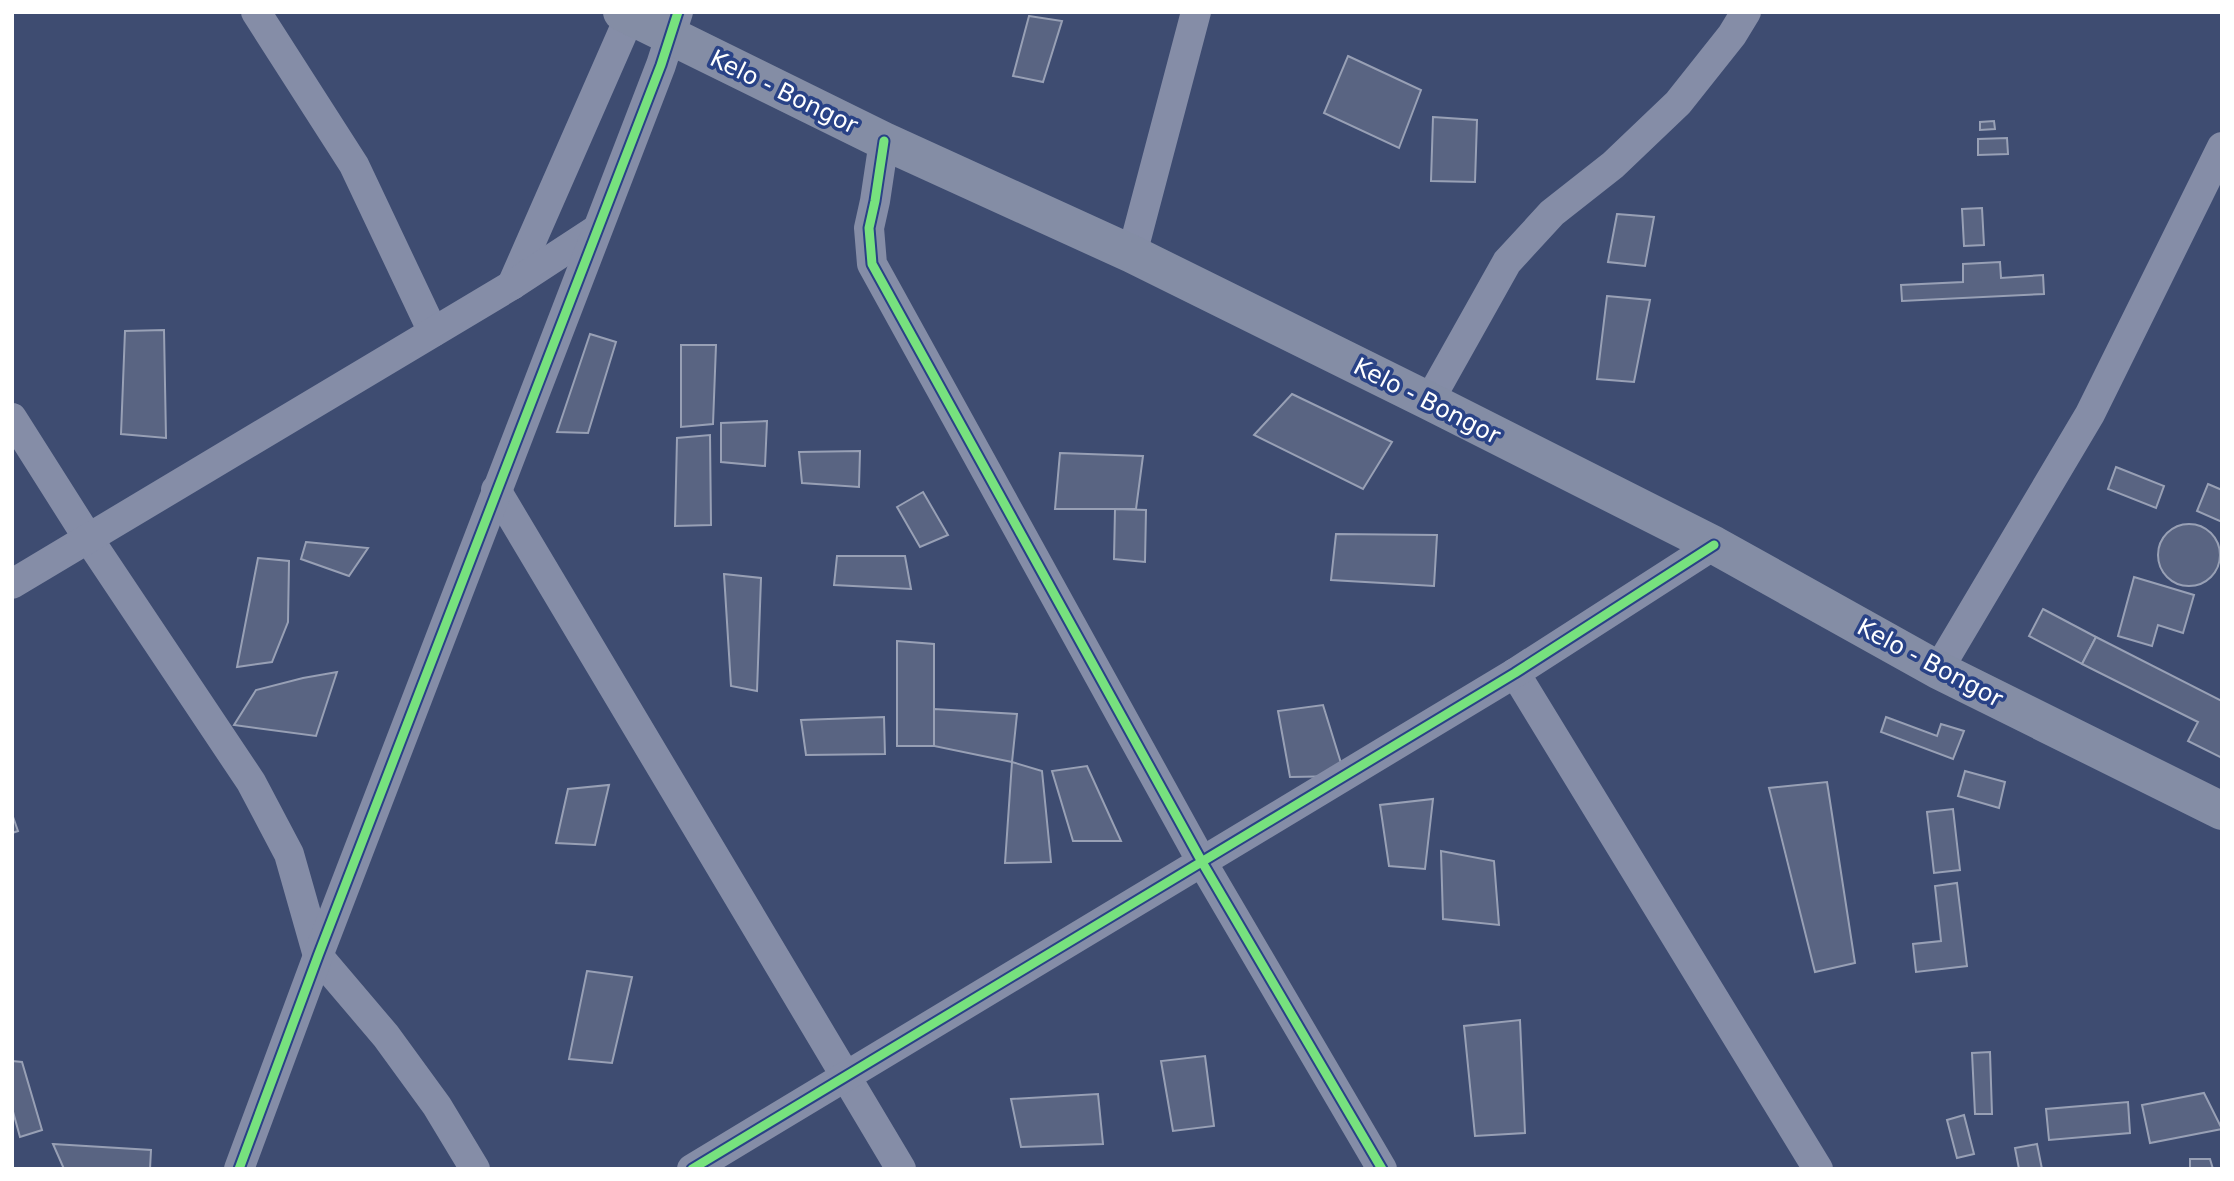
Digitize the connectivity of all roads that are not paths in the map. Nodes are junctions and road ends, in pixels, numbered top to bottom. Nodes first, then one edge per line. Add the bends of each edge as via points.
1 (256, 12) edge
2 (1196, 12) edge
3 (1746, 12) edge
4 (626, 14) edge
5 (674, 24) edge
6 (884, 141) junction
7 (2222, 147) edge
8 (596, 230) junction
9 (1132, 254) junction
10 (512, 285) junction
11 (433, 332) junction
12 (1429, 401) junction
13 (12, 418) edge
14 (496, 490) junction
15 (89, 538) junction
16 (1714, 545) junction
17 (12, 584) edge
18 (1938, 670) junction
19 (1515, 673) junction
20 (2222, 811) edge
21 (1202, 862) junction
22 (318, 956) junction
23 (846, 1077) junction
24 (239, 1169) edge
25 (475, 1169) edge
26 (692, 1169) edge
27 (901, 1169) edge
28 (1382, 1169) edge
29 (1818, 1169) edge

1 - 11 street via 354,165
2 - 9 street
3 - 12 street via 1678,103 1613,165 1552,213 1507,262
4 - 5 highway, Kelo - Bongor
4 - 10 street
5 - 6 highway, Kelo - Bongor
5 - 8 street
6 - 9 highway, Kelo - Bongor
6 - 21 street via 869,228 872,264
7 - 18 street via 2090,414
8 - 10 street
8 - 14 street
9 - 12 highway, Kelo - Bongor
10 - 11 street
11 - 15 street
12 - 16 highway, Kelo - Bongor
13 - 15 street
14 - 22 street
14 - 23 street
15 - 17 street
15 - 22 street via 251,782 289,854
16 - 18 highway, Kelo - Bongor
16 - 19 street
18 - 20 highway, Kelo - Bongor
19 - 21 street
19 - 29 street
21 - 23 street
21 - 28 street
22 - 24 street
22 - 25 street via 386,1036
23 - 26 street
23 - 27 street

